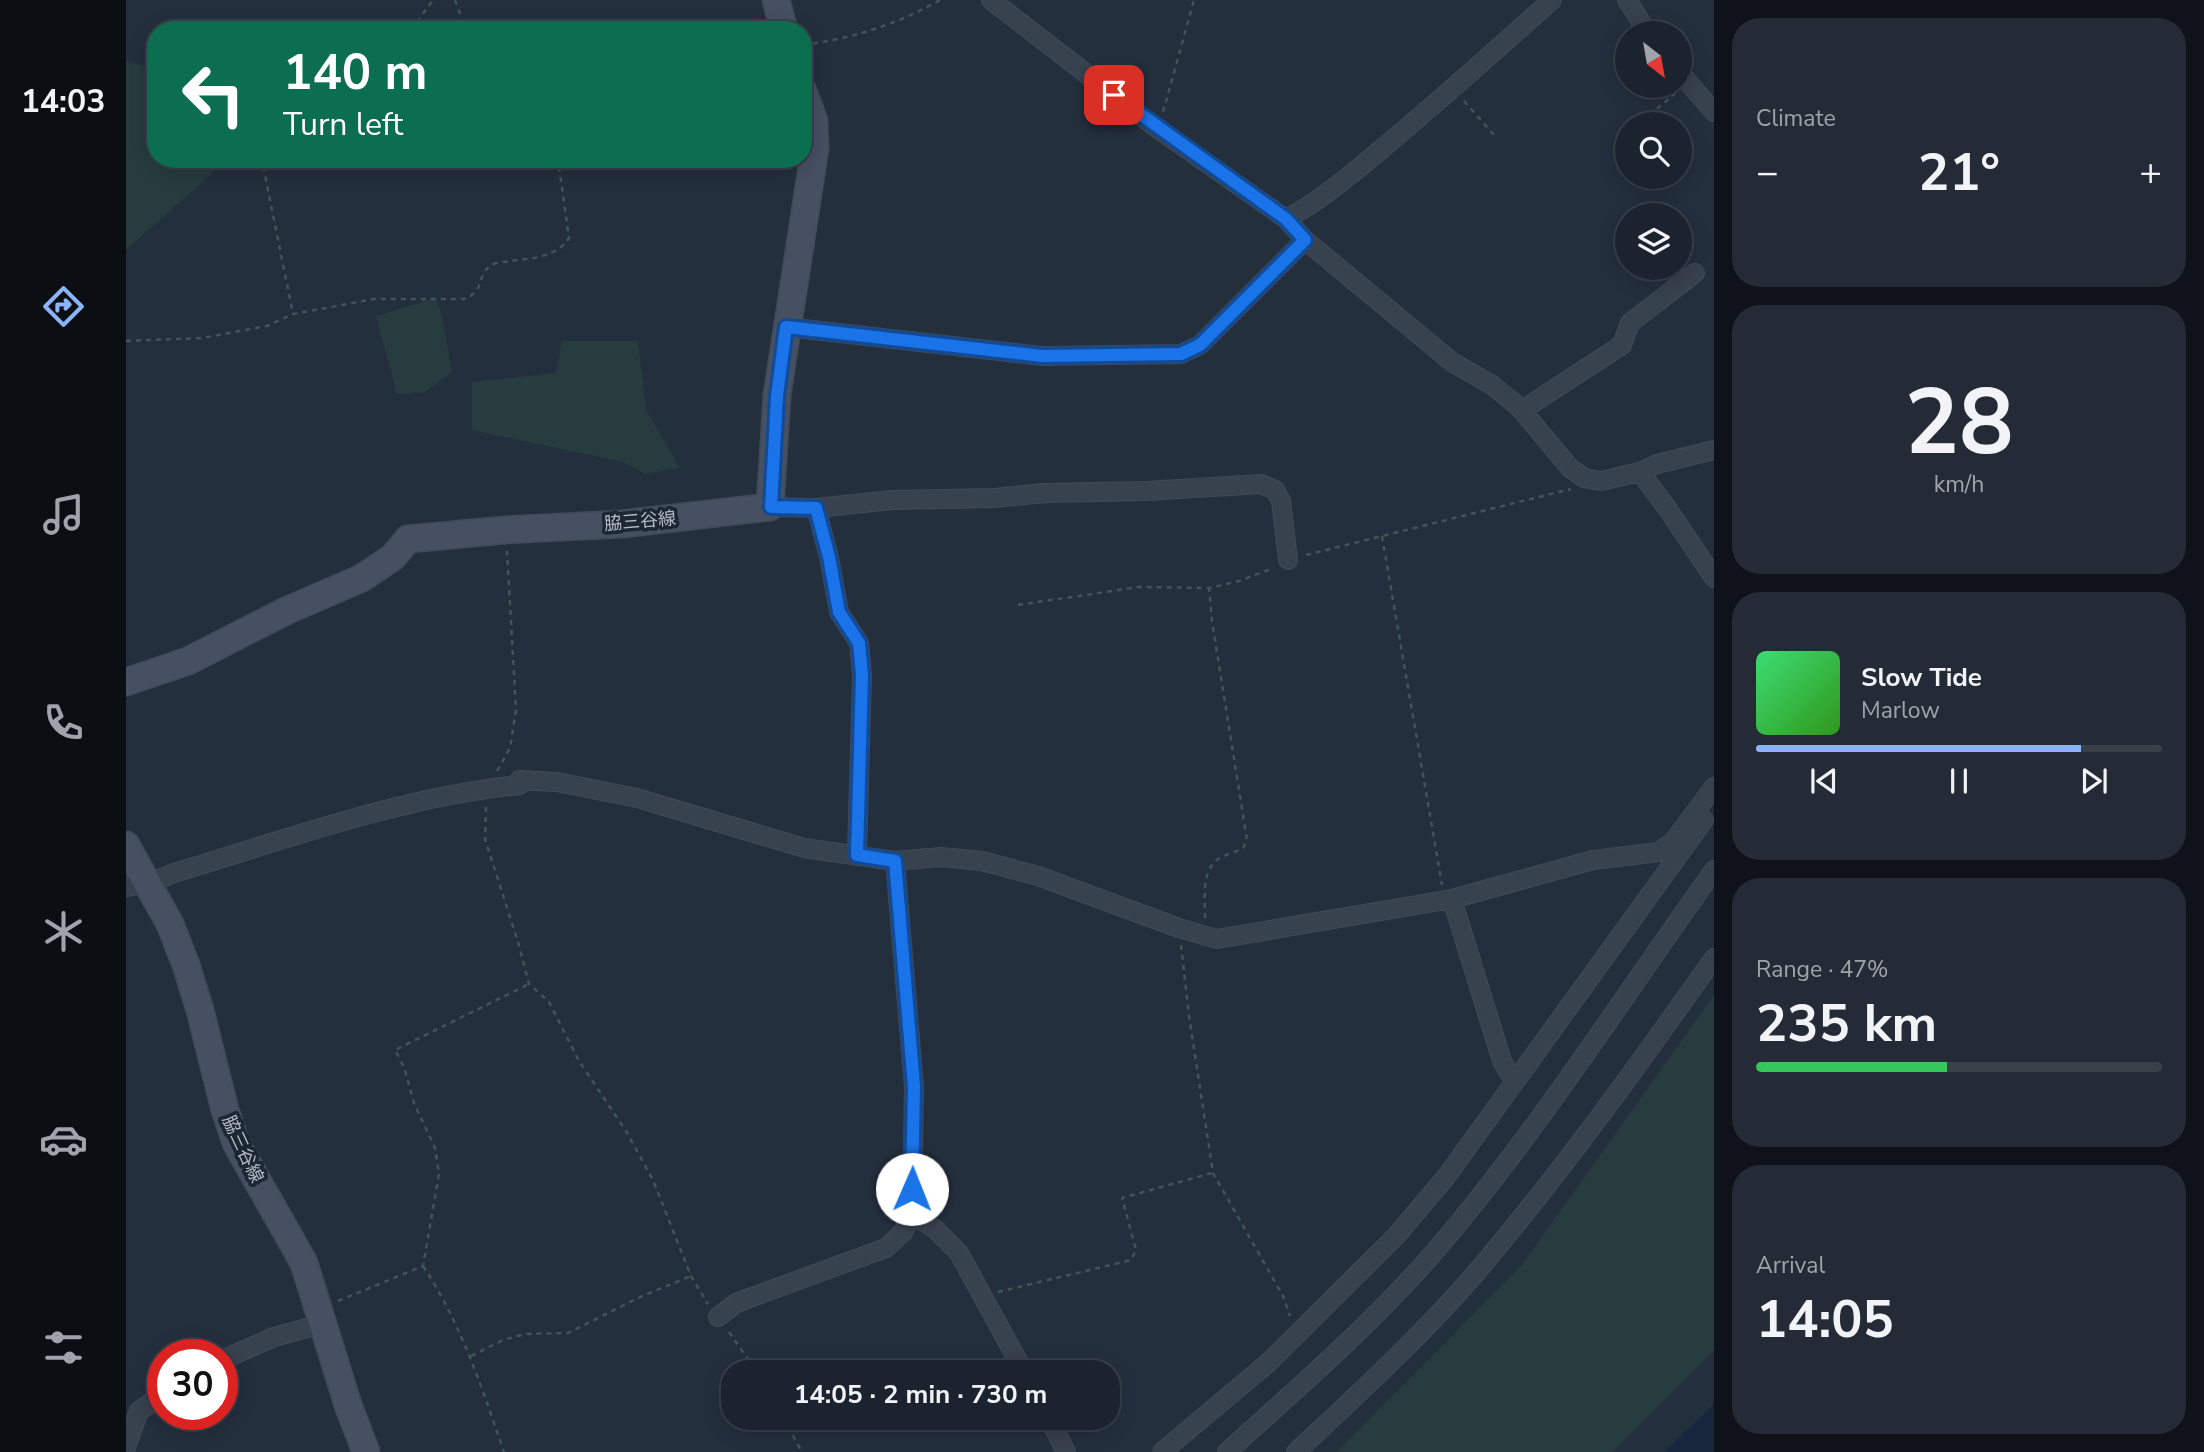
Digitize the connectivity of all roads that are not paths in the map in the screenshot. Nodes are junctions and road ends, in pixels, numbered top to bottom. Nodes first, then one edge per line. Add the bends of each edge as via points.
1 (776, 0) edge
2 (991, 0) edge
3 (1552, 0) edge
4 (1627, 0) edge
5 (782, 21) edge
6 (1640, 21) edge
7 (1692, 87) edge
8 (1714, 112) edge
9 (812, 116) edge
10 (812, 167) edge
11 (812, 168) edge
12 (1286, 219) junction
13 (1305, 240) junction
14 (1695, 273) dead end
15 (786, 327) junction
16 (1522, 410) junction
17 (1714, 450) edge
18 (1640, 472) junction
19 (771, 507) junction
20 (816, 508) junction
21 (1288, 560) dead end
22 (1714, 578) edge
23 (126, 682) edge
24 (1714, 787) edge
25 (1714, 806) edge
26 (126, 845) edge
27 (857, 855) junction
28 (895, 861) junction
29 (1714, 870) edge
30 (137, 886) edge
31 (1448, 899) junction
32 (1714, 958) edge
33 (1518, 1078) junction
34 (912, 1215) junction
35 (319, 1315) junction
36 (718, 1317) road end
37 (238, 1353) edge
38 (1017, 1360) edge
39 (132, 1412) edge
40 (1055, 1430) edge
41 (126, 1447) edge
42 (366, 1452) edge
43 (1066, 1452) edge
44 (1162, 1452) edge
45 (1227, 1452) edge
46 (1296, 1452) edge

1 - 5 main road
2 - 12 street via 1158,129
3 - 12 street via 1341,183
4 - 6 street
7 - 8 street
9 - 10 main road
11 - 15 main road
12 - 13 street
13 - 15 street via 1200,345 1181,354 1042,356
13 - 16 street via 1452,362 1492,385
14 - 16 street via 1630,323 1622,345
15 - 19 main road
16 - 18 street via 1570,468 1584,478 1601,481
17 - 18 street
18 - 22 street
19 - 20 street
19 - 23 main road, 脇三谷線 via 622,524 408,539 393,557 362,578 188,660
20 - 21 street via 891,500 1261,484 1275,490 1281,501
20 - 27 street via 839,612 859,643
24 - 31 street via 1673,842 1658,852 1593,860
25 - 33 street
26 - 30 main road, 脇三谷線
27 - 28 street
27 - 30 street via 804,848 637,798 557,782 519,780 520,785 444,796 335,825
28 - 31 street via 941,857 982,861 1217,939
28 - 34 street via 914,1087
29 - 45 street via 1516,1151 1435,1251 1331,1359
30 - 35 main road, 脇三谷線 via 170,925 200,1010 236,1143 304,1263
31 - 33 street via 1502,1061
32 - 46 street via 1591,1131 1479,1269 1359,1394
33 - 44 street via 1446,1177 1396,1236 1268,1363
34 - 36 street via 886,1248 748,1298
34 - 38 street via 934,1228 959,1253
35 - 37 street
35 - 42 main road, 脇三谷線
39 - 41 street
40 - 43 street

